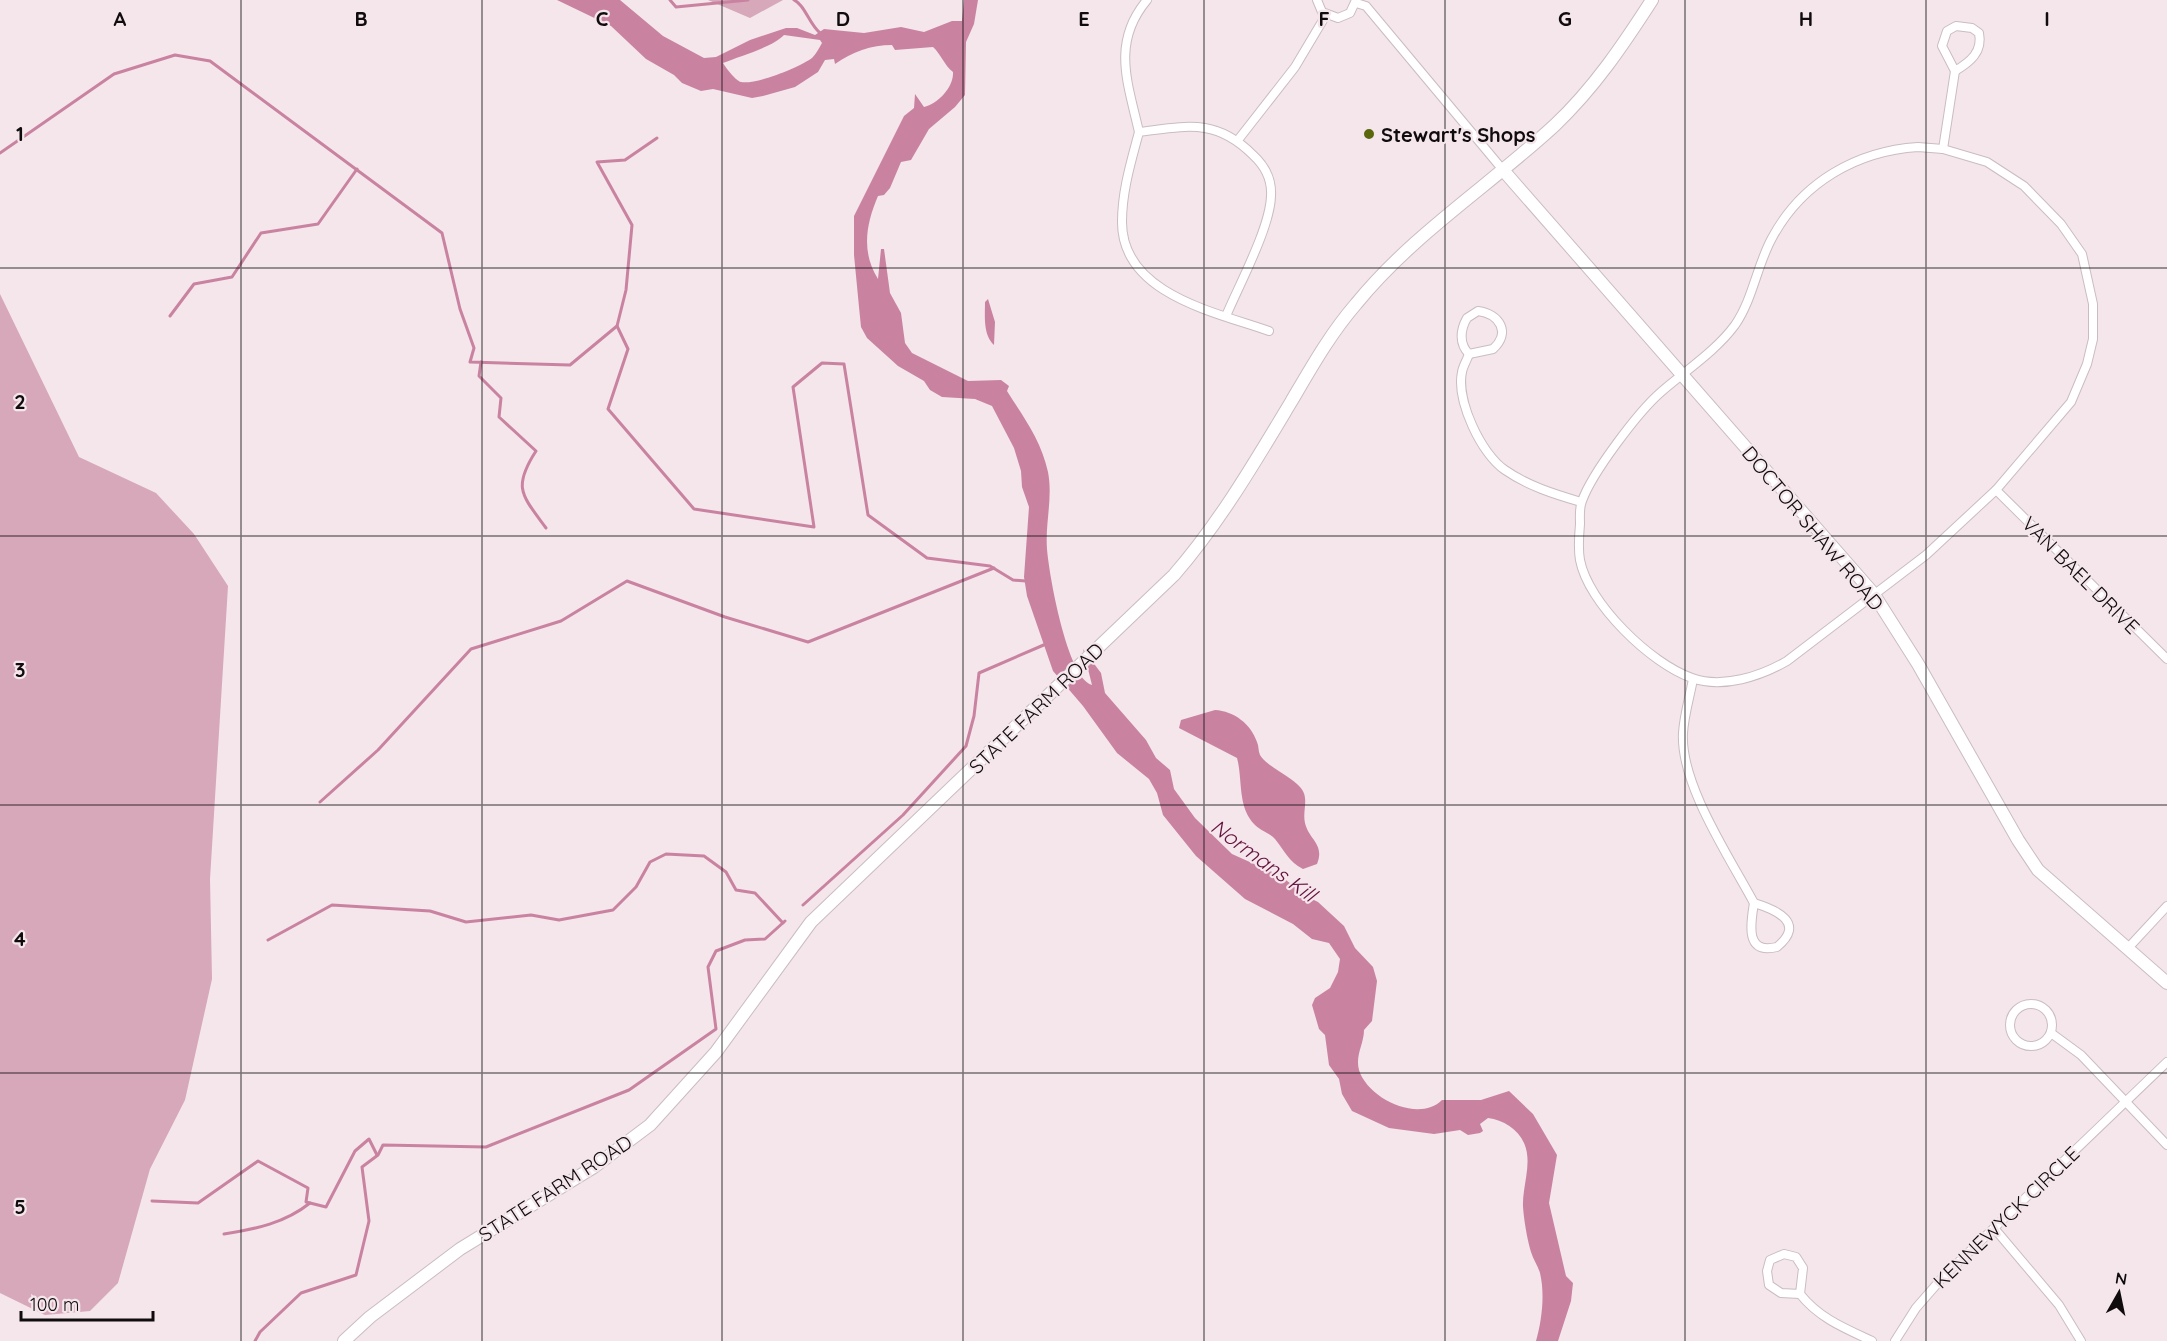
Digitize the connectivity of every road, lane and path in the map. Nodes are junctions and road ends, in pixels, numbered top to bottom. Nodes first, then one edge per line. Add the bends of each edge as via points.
1 (1147, 0) edge
2 (1317, 0) edge
3 (1652, 0) edge
4 (1356, 1) edge
5 (1326, 15) junction
6 (1955, 71) junction
7 (1139, 132) junction
8 (1238, 140) junction
9 (1943, 149) junction
10 (1503, 170) junction
11 (1226, 316) junction
12 (1269, 331) dead end
13 (1469, 354) junction
14 (1683, 376) junction
15 (1995, 490) junction
16 (1581, 502) junction
17 (1874, 593) junction
18 (2167, 659) edge
19 (1693, 679) junction
20 (1754, 903) junction
21 (2167, 906) edge
22 (2129, 947) junction
23 (2167, 983) edge
24 (2051, 1033) junction
25 (2167, 1062) edge
26 (2126, 1101) junction
27 (2167, 1145) edge
28 (1994, 1228) junction
29 (1800, 1294) junction
30 (344, 1341) edge
31 (1872, 1341) edge
32 (1895, 1341) edge
33 (2081, 1341) edge

1 - 7 street via 1133,17 1125,39 1125,68
2 - 5 street
3 - 10 main road, STATE FARM ROAD via 1614,59 1589,89
4 - 5 street via 1344,17
4 - 10 street via 1366,6
5 - 8 street via 1295,68
6 - 6 street via 1944,52 1944,35 1956,26 1972,28 1979,33 1980,47 1967,64
6 - 9 street
7 - 8 street via 1204,126
7 - 11 street via 1124,192 1125,246 1139,271 1162,290
8 - 11 street via 1269,178 1271,197 1266,220
9 - 14 street via 1910,147 1873,153 1831,173 1807,192 1772,237 1734,326
9 - 15 street via 1987,162 2032,194 2061,224 2082,254 2093,303 2093,339 2071,402
10 - 14 main road, DOCTOR SHAW ROAD
10 - 30 main road, STATE FARM ROAD via 1392,263 1356,303 1332,334 1201,544 1156,594 811,922 716,1052 650,1125 594,1167 460,1249
11 - 12 street
13 - 13 street via 1493,349 1500,340 1501,323 1492,313 1478,311 1467,318 1461,337
13 - 16 street via 1462,372 1462,392 1471,425 1482,445 1502,469 1532,486
14 - 16 street via 1640,412
14 - 17 main road, DOCTOR SHAW ROAD
15 - 17 street via 1926,555
15 - 18 street, VAN BAEL DRIVE
16 - 19 street via 1580,560 1592,592 1654,656
17 - 19 street via 1767,673 1736,680
17 - 22 main road, DOCTOR SHAW ROAD via 2038,870
19 - 20 street via 1683,734 1686,767
20 - 20 street via 1749,931 1753,941 1762,947 1777,947 1785,940 1789,927 1785,918
21 - 22 street
22 - 23 main road, DOCTOR SHAW ROAD
24 - 24 street via 2052,1020 2040,1005 2022,1006 2011,1018 2011,1033 2022,1044 2038,1045
24 - 26 street via 2081,1055
25 - 26 street, KENNEWYCK CIRCLE
26 - 27 street
26 - 28 street, KENNEWYCK CIRCLE
28 - 32 street, KENNEWYCK CIRCLE via 1927,1294
28 - 33 street via 2060,1305
29 - 29 street via 1781,1293 1769,1285 1770,1260 1784,1254 1800,1261
29 - 31 street via 1824,1317

